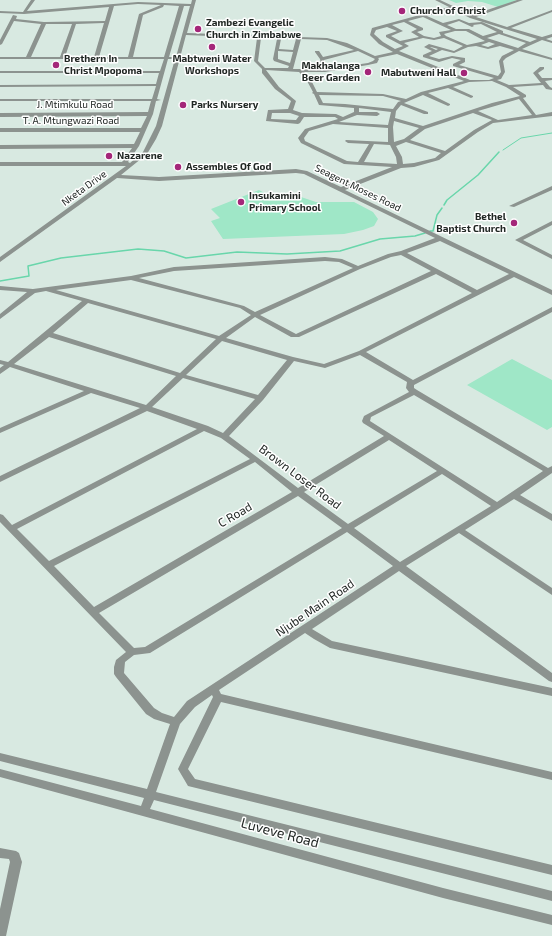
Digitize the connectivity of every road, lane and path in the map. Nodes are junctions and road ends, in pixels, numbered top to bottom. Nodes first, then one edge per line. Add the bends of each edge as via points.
1 (33, 0) edge
2 (437, 0) edge
3 (521, 0) edge
4 (193, 2) edge
5 (168, 4) junction
6 (182, 4) junction
7 (112, 5) junction
8 (0, 7) edge
9 (27, 8) junction
10 (451, 8) junction
11 (552, 11) edge
12 (0, 12) edge
13 (18, 13) junction
14 (24, 13) junction
15 (424, 16) junction
16 (472, 17) junction
17 (12, 20) junction
18 (404, 21) junction
19 (107, 22) junction
20 (44, 23) junction
21 (74, 23) junction
22 (469, 24) junction
23 (387, 25) junction
24 (446, 25) junction
25 (507, 28) junction
26 (455, 30) junction
27 (466, 30) junction
28 (401, 31) junction
29 (413, 32) junction
30 (499, 33) junction
31 (184, 34) junction
32 (443, 35) junction
33 (475, 35) junction
34 (552, 35) edge
35 (259, 37) junction
36 (423, 37) junction
37 (467, 37) dead end
38 (279, 38) junction
39 (299, 38) junction
40 (483, 38) junction
41 (460, 39) dead end
42 (542, 39) junction
43 (518, 40) junction
44 (453, 41) junction
45 (489, 41) junction
46 (400, 42) junction
47 (552, 42) edge
48 (531, 43) junction
49 (0, 44) edge
50 (500, 44) junction
51 (476, 45) junction
52 (507, 45) junction
53 (467, 46) junction
54 (552, 47) edge
55 (442, 48) junction
56 (519, 48) junction
57 (276, 50) junction
58 (359, 50) junction
59 (296, 51) junction
60 (397, 51) junction
61 (435, 51) junction
62 (317, 52) dead end
63 (166, 57) junction
64 (375, 57) junction
65 (1, 58) edge
66 (28, 58) junction
67 (62, 58) junction
68 (96, 58) junction
69 (130, 58) junction
70 (177, 58) junction
71 (322, 59) junction
72 (552, 59) edge
73 (0, 64) edge
74 (292, 65) junction
75 (542, 68) dead end
76 (264, 70) junction
77 (290, 70) junction
78 (301, 71) junction
79 (325, 71) junction
80 (0, 72) edge
81 (162, 72) junction
82 (499, 78) junction
83 (552, 79) edge
84 (469, 80) junction
85 (493, 80) junction
86 (542, 82) junction
87 (159, 85) junction
88 (0, 86) edge
89 (508, 86) junction
90 (450, 87) junction
91 (552, 89) edge
92 (314, 93) junction
93 (423, 93) junction
94 (349, 94) junction
95 (471, 97) dead end
96 (521, 98) junction
97 (0, 100) edge
98 (155, 100) junction
99 (165, 100) junction
100 (403, 102) junction
101 (321, 104) junction
102 (345, 105) junction
103 (448, 105) dead end
104 (356, 110) junction
105 (290, 111) junction
106 (394, 111) junction
107 (474, 111) junction
108 (426, 113) dead end
109 (150, 114) junction
110 (552, 114) edge
111 (0, 115) edge
112 (302, 115) junction
113 (317, 115) junction
114 (535, 116) junction
115 (343, 119) junction
116 (392, 119) junction
117 (496, 120) junction
118 (332, 123) junction
119 (390, 127) junction
120 (423, 128) junction
121 (0, 130) edge
122 (142, 130) junction
123 (406, 140) junction
124 (348, 141) dead end
125 (372, 144) junction
126 (391, 144) junction
127 (136, 146) junction
128 (0, 147) edge
129 (445, 153) junction
130 (0, 164) edge
131 (124, 164) junction
132 (132, 164) junction
133 (360, 164) junction
134 (400, 166) junction
135 (116, 176) junction
136 (552, 188) edge
137 (342, 189) junction
138 (512, 206) dead end
139 (552, 223) edge
140 (440, 239) junction
141 (402, 253) junction
142 (552, 256) edge
143 (0, 260) edge
144 (358, 268) junction
145 (437, 271) junction
146 (514, 274) junction
147 (131, 278) junction
148 (0, 288) edge
149 (46, 289) junction
150 (33, 291) junction
151 (477, 293) junction
152 (552, 293) edge
153 (87, 300) junction
154 (552, 309) edge
155 (256, 314) junction
156 (0, 316) edge
157 (48, 334) junction
158 (220, 339) junction
159 (361, 352) junction
160 (292, 359) junction
161 (0, 362) edge
162 (9, 365) junction
163 (0, 372) edge
164 (182, 376) junction
165 (412, 382) junction
166 (89, 391) junction
167 (414, 392) junction
168 (260, 398) junction
169 (147, 408) junction
170 (205, 428) junction
171 (0, 431) edge
172 (224, 436) junction
173 (388, 437) junction
174 (256, 459) junction
175 (550, 470) edge
176 (442, 471) junction
177 (0, 479) edge
178 (298, 492) junction
179 (514, 494) junction
180 (496, 505) junction
181 (0, 516) edge
182 (552, 518) edge
183 (13, 528) junction
184 (348, 528) junction
185 (458, 529) junction
186 (47, 566) junction
187 (400, 566) junction
188 (552, 592) edge
189 (92, 612) junction
190 (306, 629) junction
191 (132, 652) junction
192 (552, 678) edge
193 (552, 692) edge
194 (216, 693) junction
195 (176, 722) junction
196 (0, 756) edge
197 (0, 773) edge
198 (552, 776) edge
199 (151, 795) junction
200 (144, 812) junction
201 (0, 853) edge
202 (552, 870) edge
203 (552, 896) edge
204 (552, 920) edge
205 (0, 936) edge

1 - 9 street
2 - 10 street
3 - 16 street
4 - 6 street
4 - 31 street, Nketa Drive
5 - 6 street
5 - 7 street
5 - 69 street via 141,14
6 - 63 street
7 - 14 street
7 - 19 street
8 - 9 street
9 - 14 street
10 - 15 street
10 - 16 street
11 - 25 street
12 - 13 street
13 - 14 street
13 - 17 street
15 - 18 street
15 - 24 street
16 - 25 street
17 - 20 street
17 - 49 street
18 - 23 street
18 - 29 street via 421,29
19 - 21 street
19 - 68 street
20 - 21 street
20 - 66 street
21 - 67 street
22 - 24 street via 460,20
22 - 27 street via 474,27
22 - 30 street via 482,23 501,31
23 - 28 street
23 - 60 street via 374,29 372,34 381,43
24 - 26 street
24 - 32 street via 436,29
25 - 42 street
26 - 27 street
26 - 32 street
27 - 33 street
28 - 29 street
28 - 46 street via 388,36
29 - 36 street
30 - 40 street
30 - 43 street
31 - 35 street
31 - 70 street, Nketa Drive
32 - 36 street via 431,39
32 - 44 street
33 - 37 street
33 - 40 street
34 - 42 street
35 - 38 street
35 - 76 street via 256,61
36 - 46 street
38 - 39 street
38 - 57 street
39 - 58 street via 334,40
39 - 59 street
40 - 45 street
41 - 44 street
42 - 47 street
42 - 48 street
43 - 48 street
43 - 52 street
44 - 53 street
45 - 50 street
45 - 51 street
46 - 60 street via 407,47
48 - 54 street
48 - 56 street
50 - 51 street via 488,48
50 - 52 street
51 - 53 street
52 - 56 street
53 - 55 street via 454,52
55 - 61 street
55 - 61 street via 426,46
56 - 72 street
56 - 82 street via 504,57 503,72
57 - 59 street
57 - 74 street via 276,60
58 - 64 street
58 - 71 street
59 - 74 street
60 - 64 street
60 - 84 street
61 - 82 street via 425,56 439,61 452,57 463,59 455,65
62 - 71 street
63 - 69 street
63 - 70 street
63 - 81 street
64 - 79 street via 375,62 368,64
65 - 66 street
65 - 73 street
66 - 67 street
67 - 68 street
68 - 69 street
70 - 99 street, Nketa Drive
71 - 79 street
74 - 77 street
75 - 86 street via 535,72
76 - 77 street
76 - 105 street via 277,88 294,102
77 - 78 street
78 - 79 street
78 - 92 street via 308,78
80 - 81 street
81 - 87 street
82 - 85 street
83 - 86 street
84 - 85 street
84 - 90 street
85 - 89 street
86 - 89 street
86 - 91 street
87 - 88 street
87 - 98 street
89 - 96 street via 523,94
90 - 93 street
90 - 95 street
92 - 94 street
92 - 101 street
93 - 100 street
93 - 103 street
94 - 100 street via 383,95
94 - 102 street
96 - 107 street
96 - 114 street
97 - 98 street
98 - 99 street
98 - 109 street
99 - 132 street, Nketa Drive via 153,139 145,153
100 - 106 street
100 - 108 street
101 - 102 street
101 - 113 street
102 - 104 street
104 - 106 street via 379,114 380,109
104 - 115 street
105 - 112 street
105 - 112 street via 272,111 268,120 298,122
106 - 116 street
107 - 117 street
107 - 120 street
109 - 111 street, J. Mtimkulu Road
109 - 122 street
110 - 114 street
112 - 113 street
113 - 115 street
113 - 118 street
114 - 117 street
115 - 118 street
116 - 119 street
116 - 120 street
117 - 129 street
118 - 119 street
118 - 133 street via 307,130 301,138 303,142 343,162
119 - 126 street
120 - 123 street
121 - 122 street, T. A. Mtungwazi Road
122 - 127 street
123 - 126 street
123 - 129 street
124 - 125 street
125 - 126 street
125 - 133 street
126 - 134 street via 399,156
127 - 128 street
127 - 131 street
129 - 134 street via 427,163
130 - 131 street
131 - 132 street
132 - 135 street, Nketa Drive
133 - 134 street
134 - 137 street
135 - 137 street, Seagent Moses Road via 159,179 301,171
135 - 143 street, Nketa Drive
136 - 138 street
137 - 140 street, Seagent Moses Road
139 - 142 street via 518,240
140 - 141 street
140 - 146 street, Seagent Moses Road
141 - 144 street
141 - 145 street
144 - 147 street via 340,260 325,259 174,269
144 - 155 street
145 - 151 street
145 - 155 street via 301,336 293,336
146 - 151 street
146 - 152 street, Seagent Moses Road
147 - 149 street
147 - 155 street via 242,307
148 - 150 street
149 - 150 street
149 - 153 street
150 - 156 street
151 - 159 street
153 - 157 street
153 - 158 street
154 - 165 street
155 - 158 street
157 - 162 street
157 - 164 street
158 - 160 street
158 - 164 street
159 - 160 street via 325,366
159 - 165 street
160 - 168 street
161 - 162 street, Brown Loser Road
162 - 163 street
162 - 166 street, Brown Loser Road
164 - 168 street
164 - 169 street
165 - 167 street via 410,388
166 - 169 street, Brown Loser Road
166 - 171 street
167 - 173 street via 366,418 368,423
167 - 175 street
168 - 172 street
169 - 170 street, Brown Loser Road
169 - 177 street
170 - 172 street, Brown Loser Road
170 - 183 street
172 - 174 street, Brown Loser Road
173 - 176 street
173 - 178 street, C Road
174 - 178 street, Brown Loser Road
174 - 186 street
175 - 179 street, Njube Main Road
176 - 180 street
176 - 184 street
178 - 184 street, Brown Loser Road
178 - 189 street, C Road
179 - 180 street, Njube Main Road
179 - 182 street
180 - 185 street, Njube Main Road
181 - 183 street
183 - 186 street
184 - 187 street, Brown Loser Road
184 - 191 street via 147,650
185 - 187 street, Njube Main Road
185 - 188 street
186 - 189 street
187 - 190 street, Njube Main Road
187 - 192 street, Brown Loser Road
189 - 191 street
190 - 193 street via 330,644
190 - 194 street, Njube Main Road
191 - 195 street via 121,660 119,674 150,711
194 - 195 street, Njube Main Road via 191,704
194 - 198 street
194 - 202 street via 183,769 192,783
195 - 199 street, Njube Main Road
196 - 199 street, Luveve Road
197 - 200 street, Luveve Road
199 - 200 street, Njube Main Road
199 - 203 street, Luveve Road
200 - 204 street, Luveve Road
201 - 205 street via 12,854 16,862

